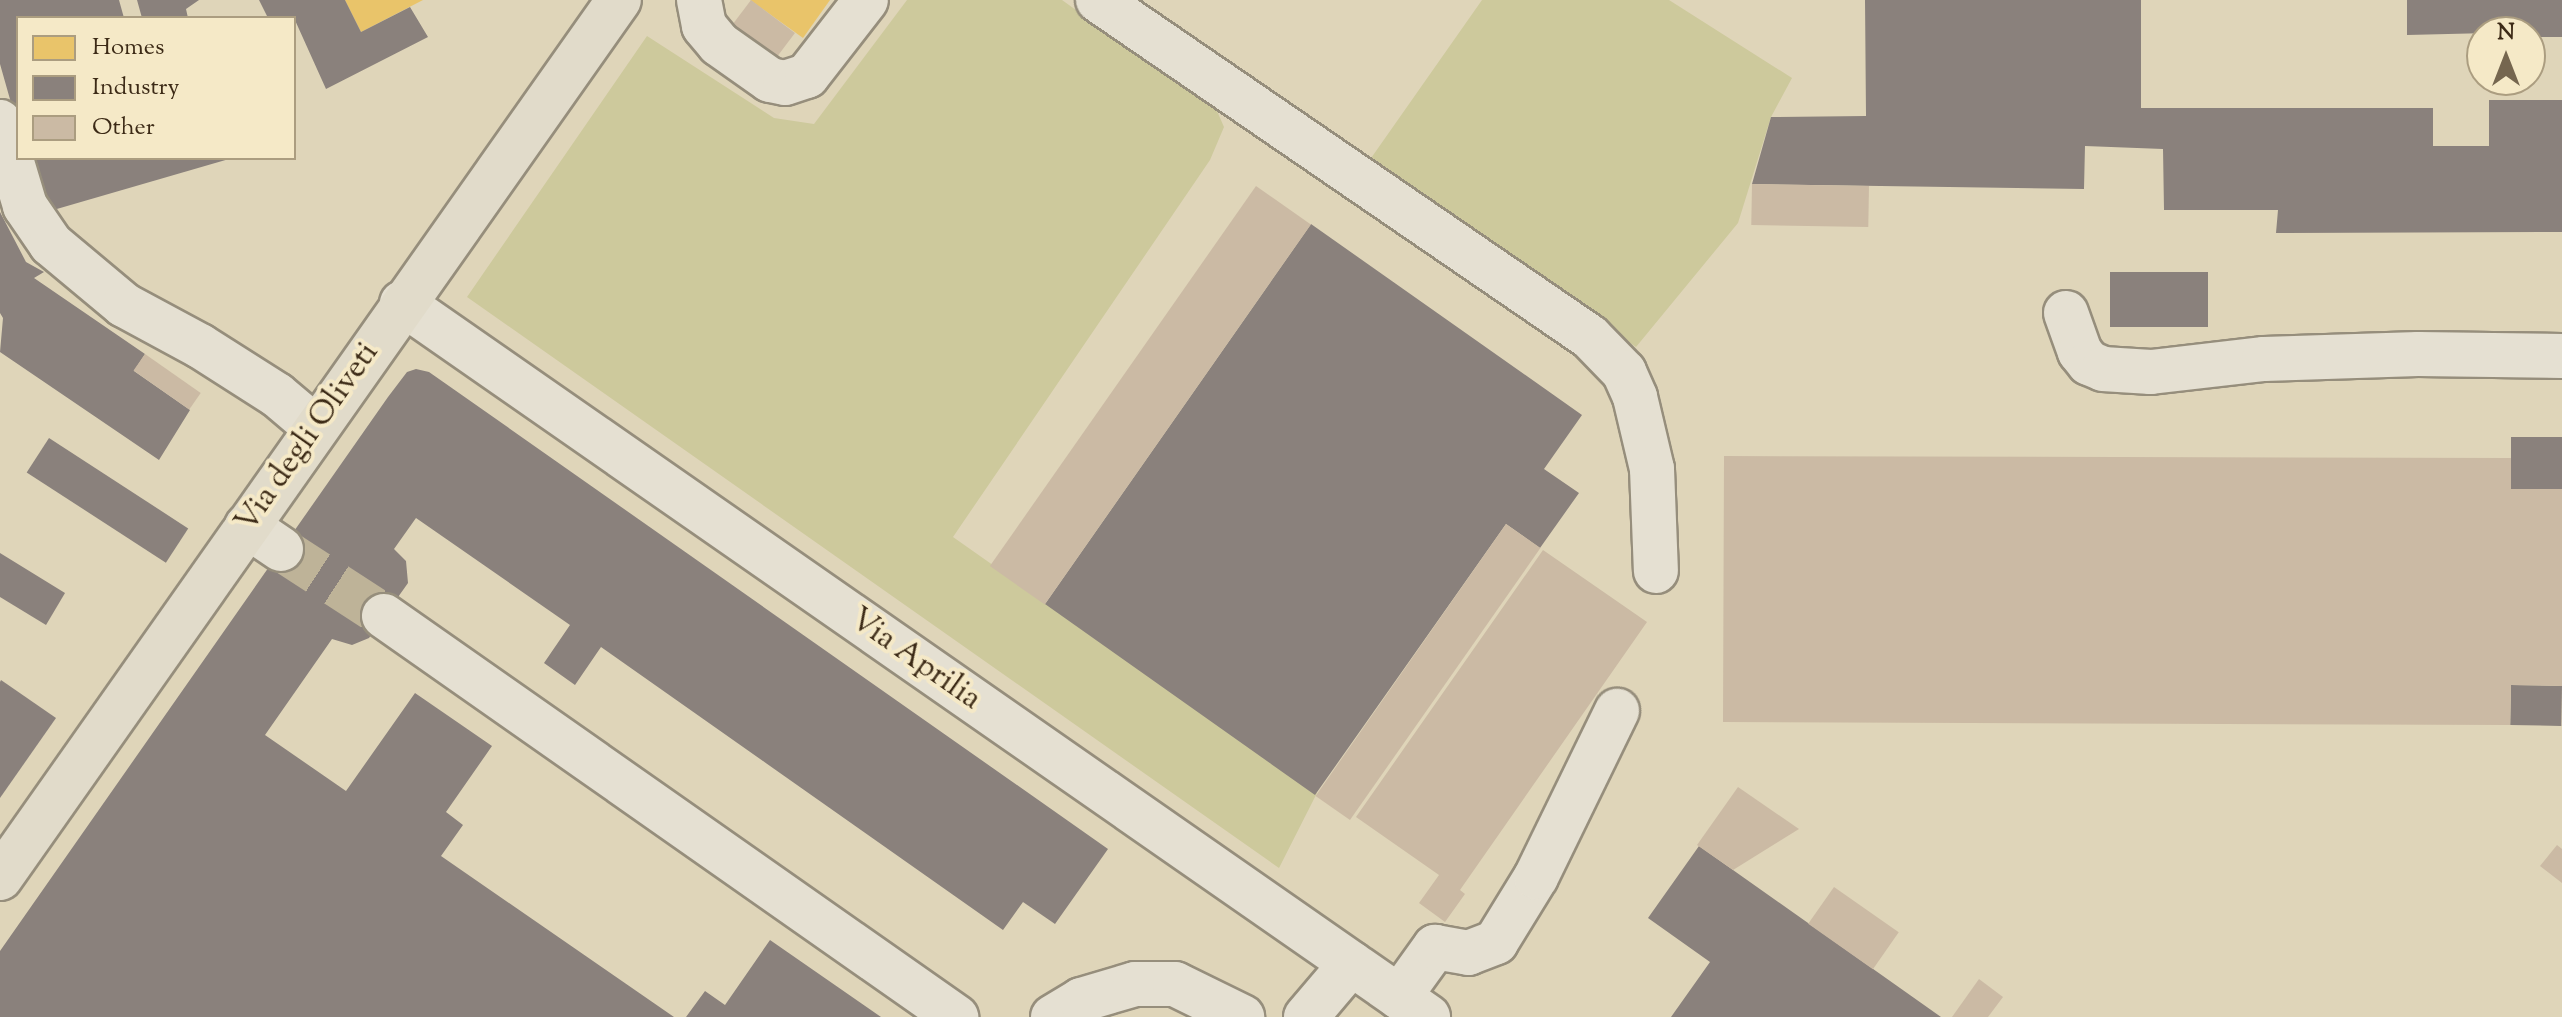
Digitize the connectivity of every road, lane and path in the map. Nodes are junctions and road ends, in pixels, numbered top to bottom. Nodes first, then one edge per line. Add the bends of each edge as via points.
1 (619, 0) edge
2 (699, 0) edge
3 (866, 0) edge
4 (1098, 0) edge
5 (0, 122) edge
6 (402, 303) junction
7 (2066, 313) dead end
8 (2562, 356) edge
9 (316, 428) junction
10 (1656, 571) dead end
11 (384, 616) tunnel mouth
12 (1617, 711) dead end
13 (0, 878) edge
14 (1351, 964) junction
15 (1414, 1007) edge
16 (956, 1017) edge
17 (1053, 1017) edge
18 (1242, 1017) edge
19 (1306, 1017) edge

1 - 6 main road, Via degli Oliveti
2 - 3 street via 704,26 719,44 770,80 785,83 807,76
4 - 10 street via 1590,337 1624,372 1635,397 1652,469
5 - 9 street via 25,206 51,244 124,305 277,395
6 - 9 main road, Via degli Oliveti
6 - 14 street, Via Aprilia
7 - 8 street via 2080,352 2103,369 2151,372 2264,359 2402,355
9 - 13 main road, Via degli Oliveti via 264,537
11 - 16 street
12 - 15 street via 1536,877 1496,942 1468,953 1435,947
14 - 15 street, Via Aprilia
14 - 19 street
17 - 18 street via 1081,1000 1135,984 1175,984

